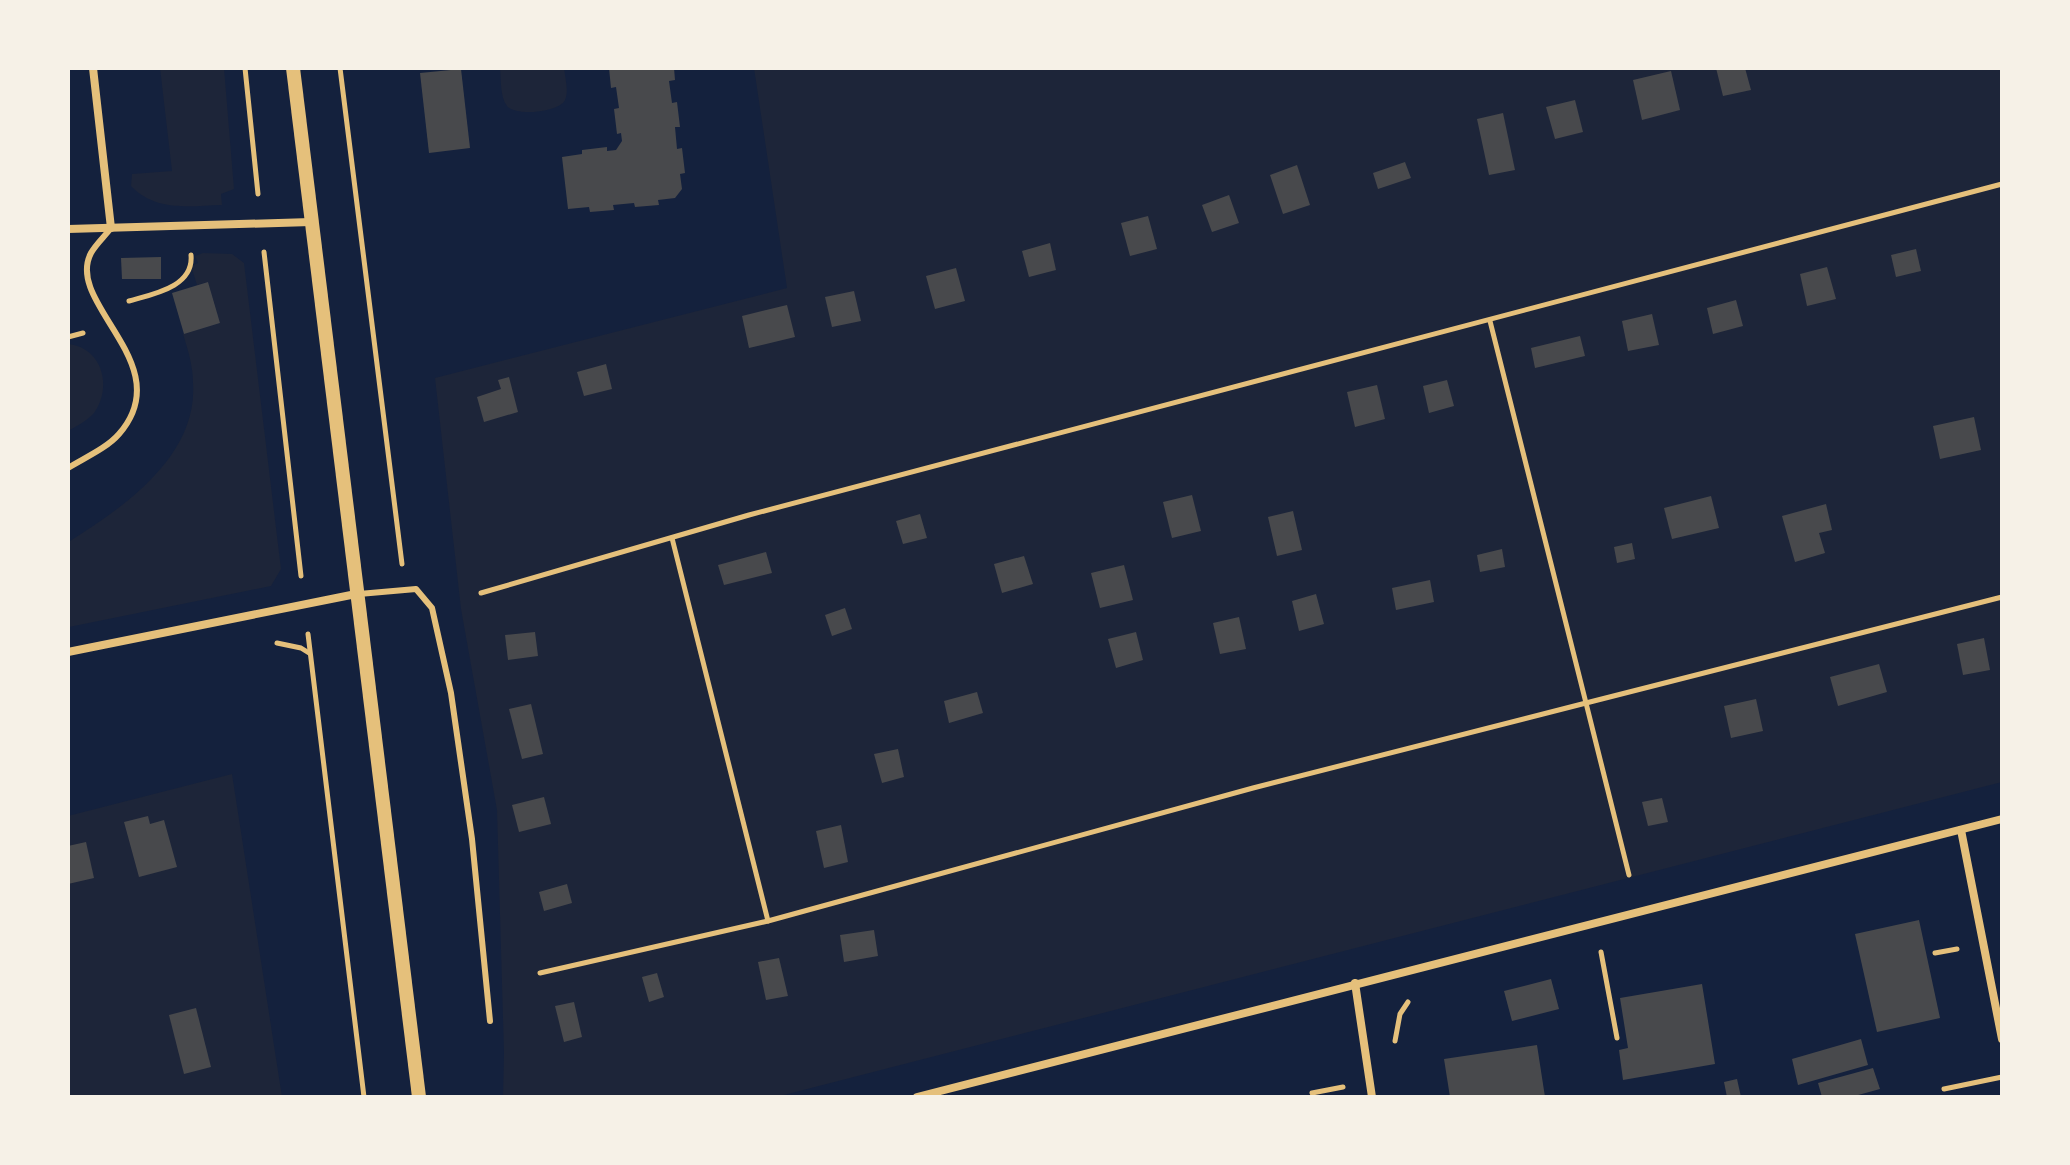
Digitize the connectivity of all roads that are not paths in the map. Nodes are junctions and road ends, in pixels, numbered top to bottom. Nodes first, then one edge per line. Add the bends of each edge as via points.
1 (93, 68) edge
2 (293, 68) edge
3 (311, 222) junction
4 (111, 228) junction
5 (68, 229) edge
6 (68, 468) edge
7 (356, 594) junction
8 (68, 652) edge
9 (2002, 819) edge
10 (1961, 830) junction
11 (1355, 983) junction
12 (490, 1021) dead end
13 (2002, 1039) edge
14 (419, 1097) edge
15 (917, 1097) edge
16 (1372, 1097) edge

1 - 4 street
2 - 3 street
3 - 4 street
3 - 7 street
4 - 5 street
4 - 6 lane via 90,254 88,282 137,372 138,404 119,435
7 - 8 street
7 - 12 lane via 416,589 432,608 451,693 472,839
7 - 14 street
9 - 10 street
10 - 11 street
10 - 13 street
11 - 15 street
11 - 16 street

